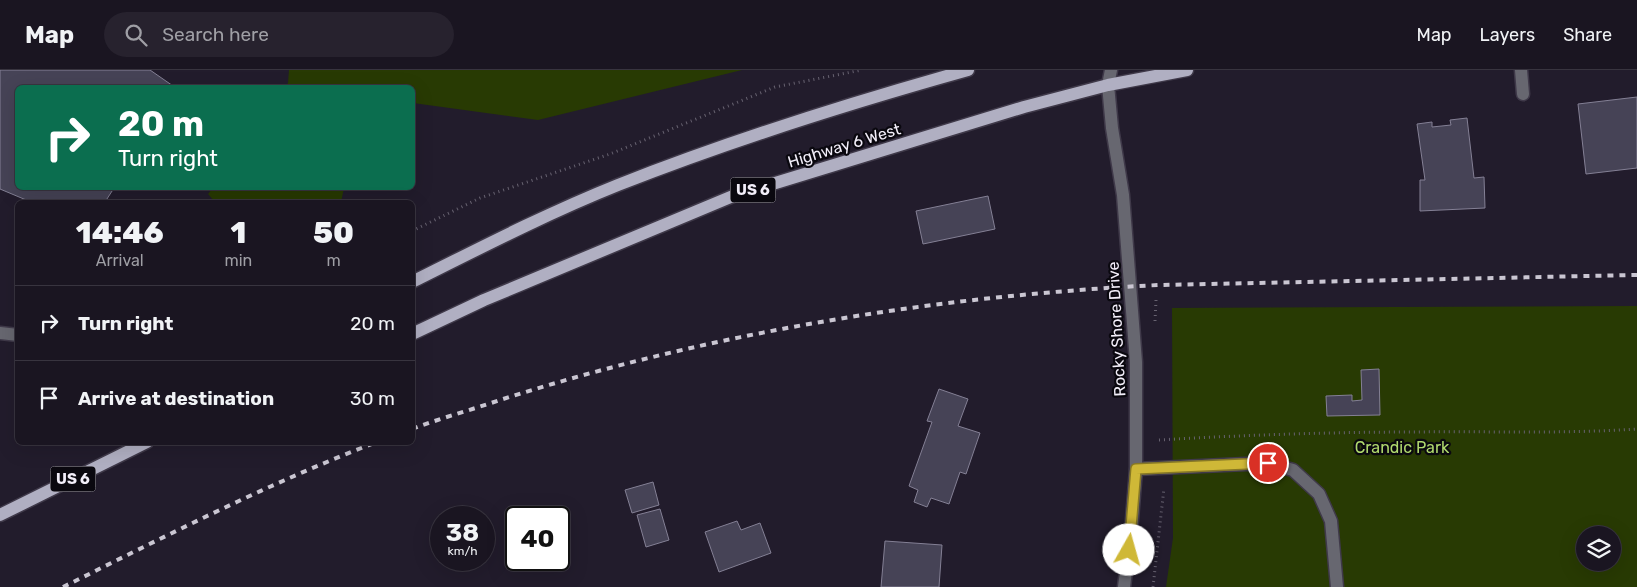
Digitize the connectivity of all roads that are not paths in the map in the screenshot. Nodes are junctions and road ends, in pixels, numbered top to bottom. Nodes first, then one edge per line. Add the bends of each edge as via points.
1 (968, 70) edge
2 (1111, 70) edge
3 (1187, 70) edge
4 (1521, 70) edge
5 (1108, 85) junction
6 (1523, 94) dead end
7 (415, 280) edge
8 (0, 333) edge
9 (415, 333) edge
10 (15, 335) edge
11 (140, 445) edge
12 (1136, 469) junction
13 (0, 515) edge
14 (1124, 587) edge
15 (1337, 587) edge

1 - 7 main road via 864,100 693,157 617,186 488,243
2 - 5 street, Rocky Shore Drive
3 - 5 main road, Highway 6 West / US 6
4 - 6 street
5 - 9 main road, Highway 6 West / US 6 via 1014,110 733,196 484,300
5 - 12 street, Rocky Shore Drive via 1123,194 1136,362
8 - 10 street
11 - 13 main road, US 6
12 - 14 street, Rocky Shore Drive
12 - 15 street via 1268,463 1293,470 1319,494 1331,521

